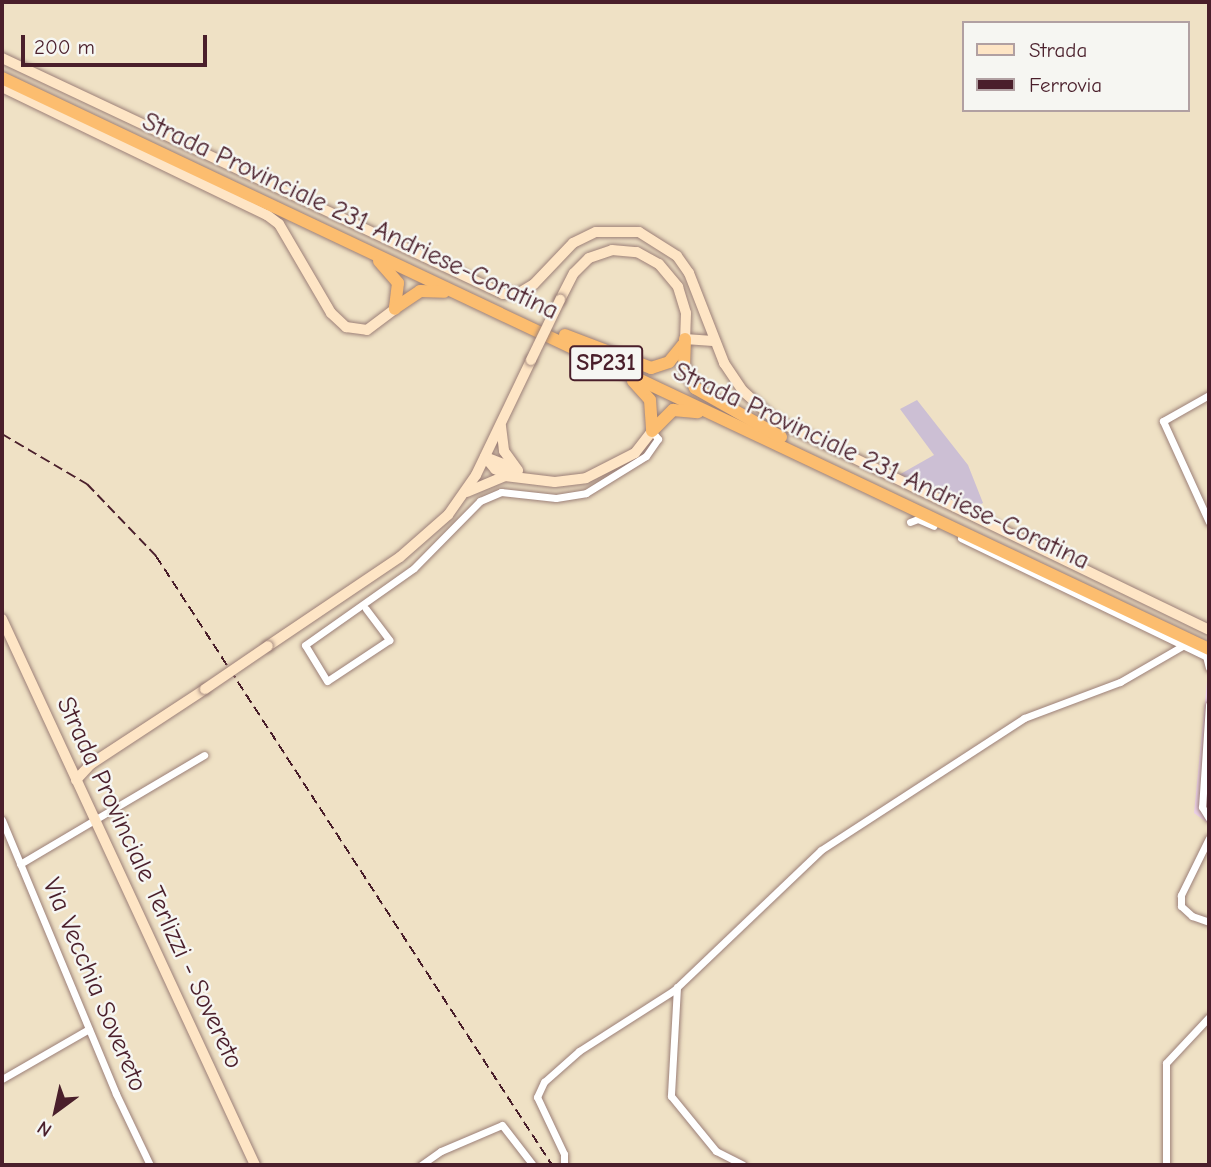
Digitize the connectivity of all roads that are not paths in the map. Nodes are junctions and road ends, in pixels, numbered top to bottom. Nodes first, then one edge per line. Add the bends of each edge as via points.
1 (2, 58) edge
2 (2, 69) edge
3 (2, 78) edge
4 (2, 87) edge
5 (310, 223) junction
6 (395, 309) junction
7 (496, 311) junction
8 (708, 329) junction
9 (685, 337) junction
10 (564, 338) junction
11 (713, 341) junction
12 (1209, 395) edge
13 (501, 424) junction
14 (652, 431) junction
15 (779, 440) junction
16 (485, 457) junction
17 (515, 473) junction
18 (463, 495) junction
19 (909, 522) dead end
20 (1209, 522) edge
21 (366, 609) dead end
22 (2, 619) edge
23 (1209, 630) edge
24 (1167, 637) junction
25 (1209, 640) edge
26 (1184, 645) junction
27 (1208, 654) edge
28 (1159, 656) junction
29 (1209, 668) edge
30 (1209, 705) edge
31 (204, 755) dead end
32 (74, 775) junction
33 (1209, 818) edge
34 (2, 820) edge
35 (95, 820) junction
36 (1209, 838) edge
37 (20, 864) junction
38 (1209, 922) edge
39 (677, 987) junction
40 (1209, 1017) edge
41 (89, 1029) junction
42 (2, 1079) edge
43 (150, 1165) edge
44 (255, 1165) edge
45 (421, 1165) edge
46 (533, 1165) edge
47 (564, 1165) edge
48 (743, 1165) edge
49 (1166, 1165) edge

1 - 8 street via 503,294 519,293 534,284 573,243 596,232 639,232 677,256 689,273
2 - 10 highway, Strada Provinciale 231 Andriese-Coratina / SP231
3 - 5 highway, Strada Provinciale 231 Andriese-Coratina / SP231
4 - 6 street via 267,215 279,224 331,313 345,327 365,331
5 - 6 highway via 390,270 399,286
5 - 7 highway, Strada Provinciale 231 Andriese-Coratina / SP231
6 - 7 highway via 417,292 433,289
7 - 10 highway, Strada Provinciale 231 Andriese-Coratina / SP231
8 - 9 street
8 - 11 street
9 - 10 highway, SP231 via 669,362 651,368
9 - 11 street
9 - 13 street, bridge via 684,304 673,279 657,262 631,251 612,250 587,259 559,300
9 - 15 highway, SP231 via 684,369 695,388
10 - 14 highway, SP231 via 639,385 651,402
10 - 15 highway, Strada Provinciale 231 Andriese-Coratina / SP231
11 - 23 street via 743,391 796,434
12 - 20 street via 1163,421
13 - 16 street
13 - 17 street via 504,451
14 - 15 highway, SP231 via 666,414 686,408
14 - 17 street via 635,453 586,478 555,482
14 - 21 street via 659,439 646,456 586,493 556,498 501,492 480,501 425,559 305,645 327,681 389,640
15 - 25 highway, Strada Provinciale 231 Andriese-Coratina / SP231
15 - 27 highway, Strada Provinciale 231 Andriese-Coratina / SP231
16 - 17 street
16 - 18 street
17 - 18 street via 486,481
18 - 32 street, bridge via 425,539
19 - 24 street via 918,519 934,526
22 - 32 street, Strada Provinciale Terlizzi - Sovereto
24 - 26 street
24 - 28 street
26 - 27 street
26 - 28 street
27 - 29 street
28 - 39 street via 1120,682 1024,718 821,850
30 - 33 street via 1202,807
31 - 35 street
32 - 35 street, Strada Provinciale Terlizzi - Sovereto
34 - 37 street, Via Vecchia Sovereto
35 - 37 street
35 - 44 street, Strada Provinciale Terlizzi - Sovereto
36 - 38 street via 1181,895 1181,906
37 - 41 street, Via Vecchia Sovereto
39 - 47 street via 611,1028 538,1088 537,1097 564,1154
39 - 48 street via 671,1096 716,1151
40 - 49 street via 1166,1063
41 - 42 street
41 - 43 street, Via Vecchia Sovereto
45 - 46 street via 441,1151 502,1125

